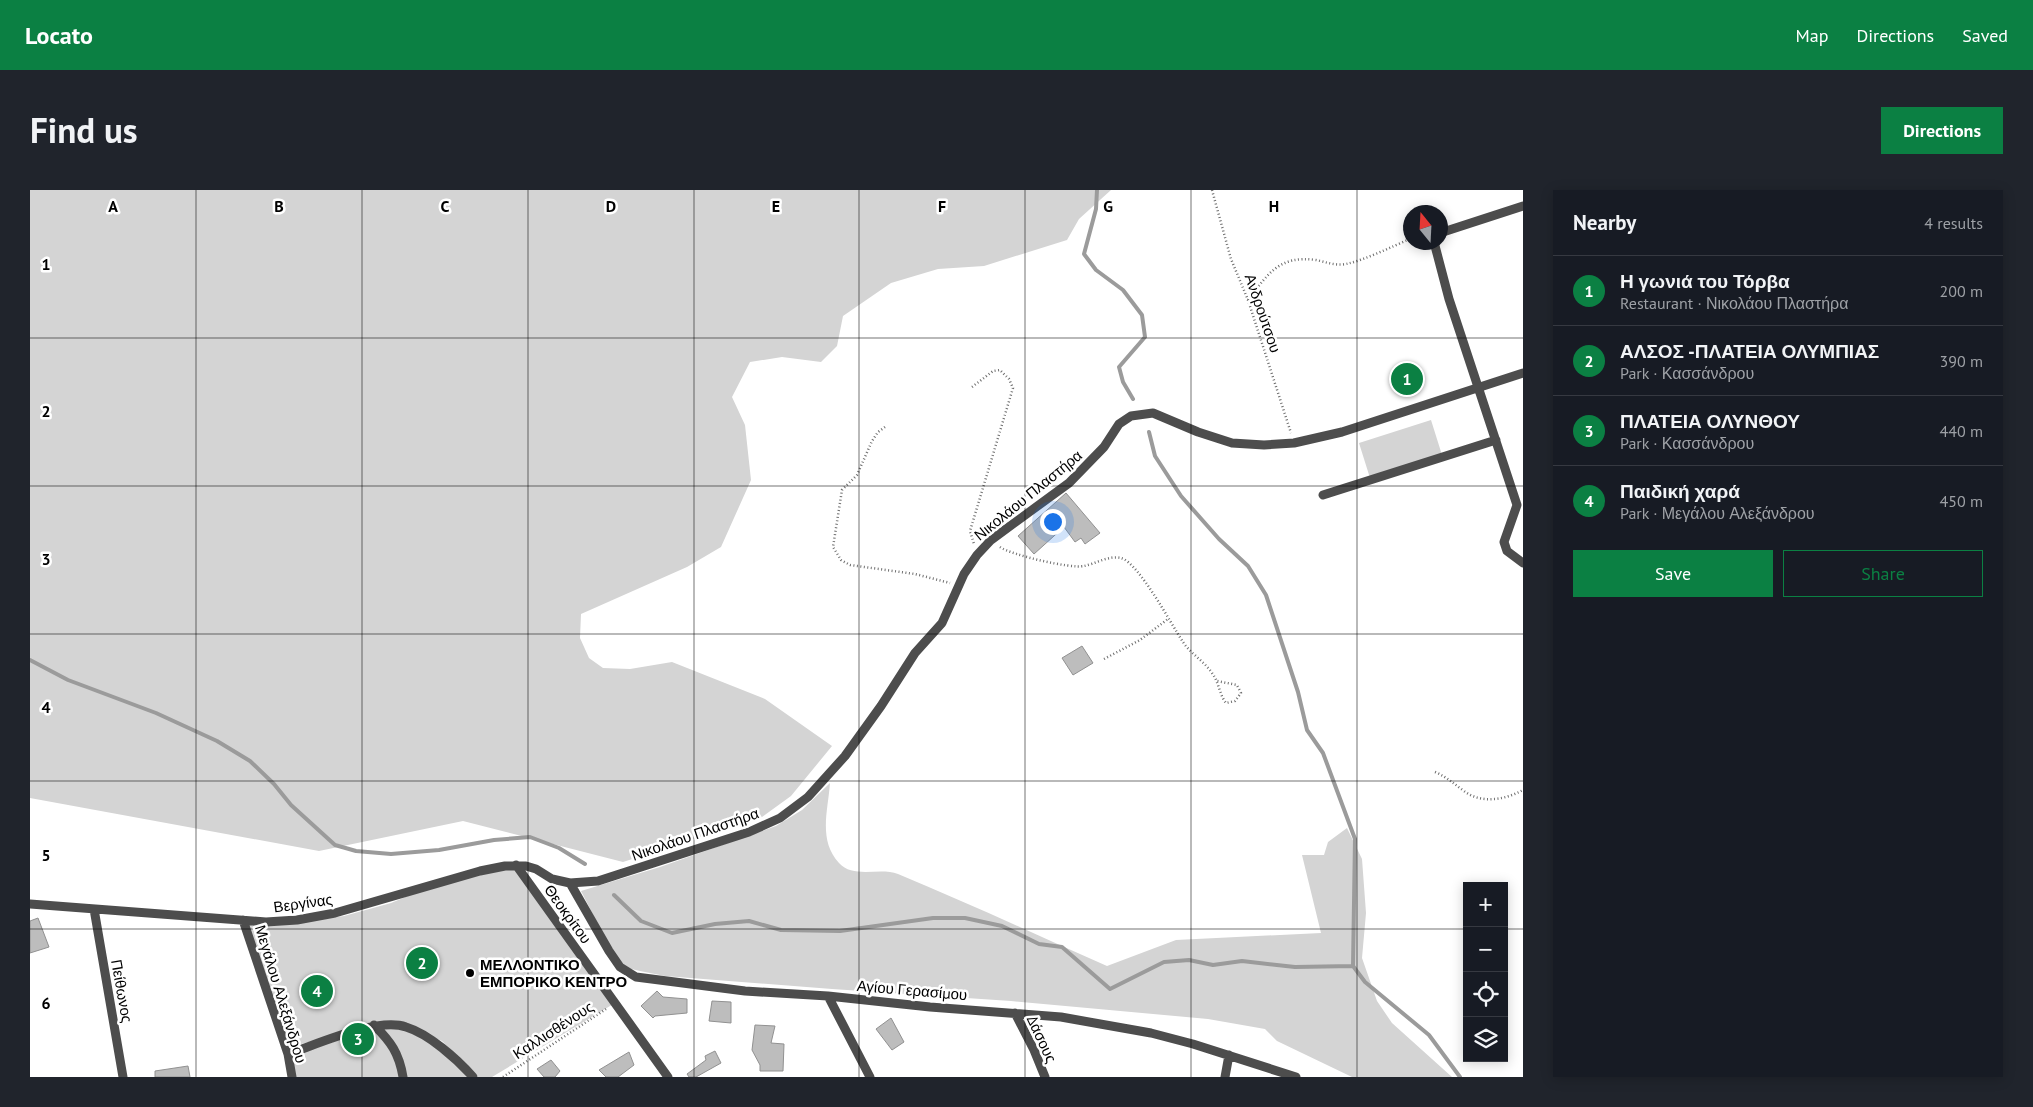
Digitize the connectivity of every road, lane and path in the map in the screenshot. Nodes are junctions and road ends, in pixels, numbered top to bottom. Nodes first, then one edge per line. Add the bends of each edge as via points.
1 (1212, 190) edge
2 (1523, 206) edge
3 (1448, 230) edge
4 (1403, 242) edge
5 (1436, 250) edge
6 (1248, 300) junction
7 (1523, 373) edge
8 (972, 387) dead end
9 (1478, 388) junction
10 (885, 427) dead end
11 (1496, 440) junction
12 (1294, 443) junction
13 (1323, 495) dead end
14 (991, 540) junction
15 (977, 555) junction
16 (1523, 563) edge
17 (959, 585) junction
18 (1168, 619) junction
19 (1104, 659) dead end
20 (1217, 681) junction
21 (1435, 772) dead end
22 (1523, 790) edge
23 (516, 866) junction
24 (570, 884) junction
25 (30, 904) edge
26 (94, 909) junction
27 (243, 920) junction
28 (828, 996) junction
29 (615, 1003) junction
30 (1015, 1013) junction
31 (374, 1025) junction
32 (288, 1054) junction
33 (1229, 1055) junction
34 (123, 1077) edge
35 (292, 1077) edge
36 (403, 1077) edge
37 (473, 1077) edge
38 (503, 1077) edge
39 (668, 1077) edge
40 (870, 1077) edge
41 (1044, 1077) edge
42 (1226, 1077) edge
43 (1296, 1077) edge

1 - 6 path, Ανδρούτσου via 1231,259
2 - 3 street
4 - 6 path via 1346,264 1332,265 1303,259 1290,261 1278,266
5 - 9 street
6 - 12 path, Ανδρούτσου
7 - 9 street, Νικολάου Πλαστήρα
8 - 15 path via 993,371 1000,370 1009,378 1013,388 970,531
9 - 11 street
9 - 12 street, Νικολάου Πλαστήρα via 1342,432
10 - 17 path via 872,441 857,475 842,490 833,546 841,560 850,565 915,574
11 - 13 street
11 - 16 street via 1517,505 1504,542 1507,551
12 - 14 street, Νικολάου Πλαστήρα via 1232,443 1153,413 1131,416 1119,424 1104,447 1069,483
14 - 15 street, Νικολάου Πλαστήρα
14 - 18 path via 1004,550 1022,556 1082,567 1120,558 1142,575
15 - 17 street, Νικολάου Πλαστήρα
17 - 24 street, Νικολάου Πλαστήρα via 942,623 915,653 845,756 799,805 749,832 598,881
18 - 19 path via 1140,640
18 - 20 path via 1185,645
20 - 20 path via 1236,685 1240,692 1235,702 1226,703
21 - 22 path via 1477,798 1496,800
23 - 24 street, Βεργίνας via 536,869
23 - 27 street, Βεργίνας via 480,871 315,918 282,922
23 - 29 street, Θεοκρίτου
24 - 28 street, Αγίου Γερασίμου via 608,951 630,975 745,990
25 - 26 street, Βεργίνας
26 - 27 street, Βεργίνας
26 - 34 street, Πείθωνος
27 - 32 street, Μεγάλου Αλεξάνδρου
28 - 30 street, Αγίου Γερασίμου
28 - 40 street
29 - 38 path, Καλλισθένους
29 - 39 street, Θεοκρίτου
30 - 33 street, Αγίου Γερασίμου via 1125,1027
30 - 41 street, Δάσους
31 - 32 street
31 - 36 street via 391,1042
31 - 37 street via 406,1027 438,1044
32 - 35 street, Μεγάλου Αλεξάνδρου
33 - 42 street
33 - 43 street, Αγίου Γερασίμου

